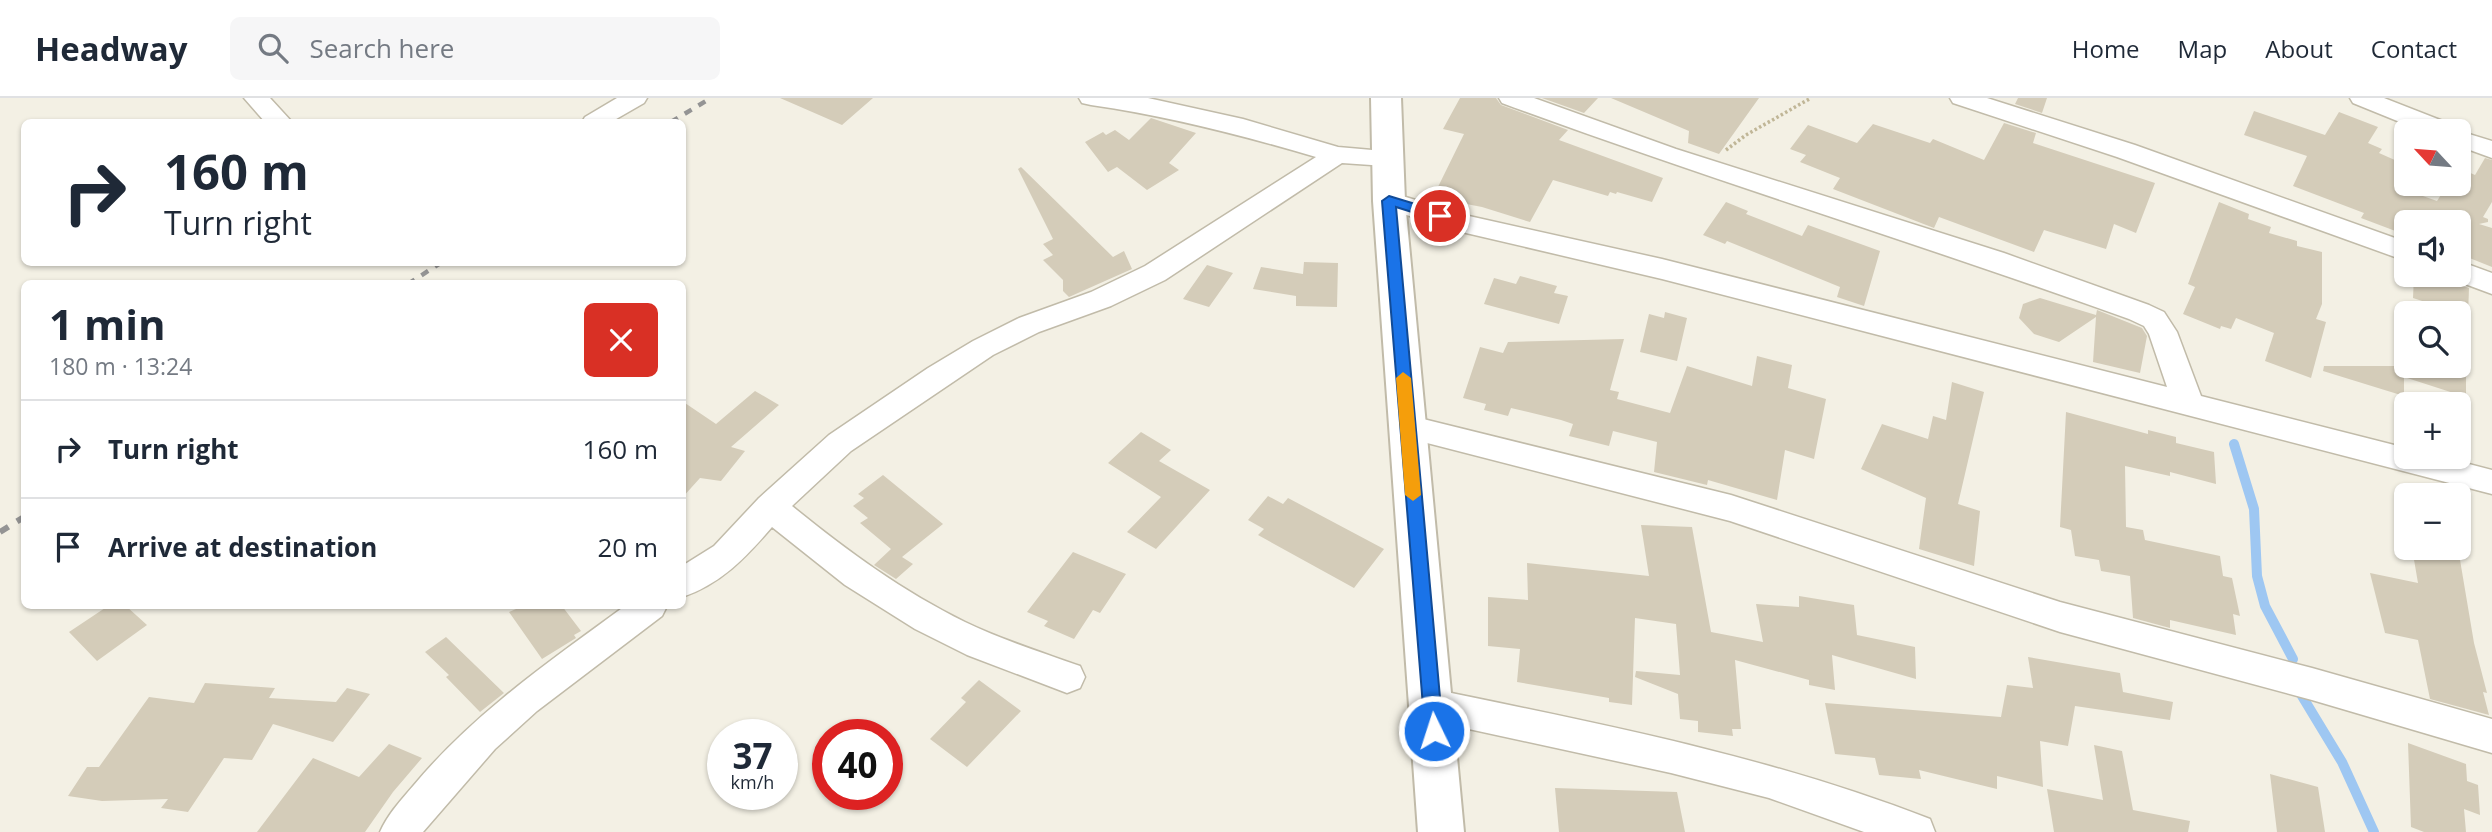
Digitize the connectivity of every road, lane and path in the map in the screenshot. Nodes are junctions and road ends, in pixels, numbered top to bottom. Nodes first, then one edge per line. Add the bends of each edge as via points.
1 (256, 98) edge
2 (1091, 98) edge
3 (1386, 98) edge
4 (1511, 98) edge
5 (1811, 98) edge
6 (1962, 98) edge
7 (2362, 98) edge
8 (276, 119) edge
9 (2414, 119) edge
10 (2471, 142) edge
11 (2492, 150) edge
12 (1338, 155) junction
13 (1386, 158) junction
14 (1707, 167) junction
15 (1389, 201) junction
16 (2394, 248) edge
17 (2471, 276) edge
18 (2492, 284) edge
19 (2188, 403) junction
20 (1407, 427) junction
21 (2492, 482) edge
22 (770, 507) junction
23 (686, 581) edge
24 (646, 609) edge
25 (1067, 677) dead end
26 (1432, 705) junction
27 (2492, 736) edge
28 (400, 832) edge
29 (1440, 832) edge
30 (1916, 832) edge

1 - 8 street
2 - 12 street via 1229,124
3 - 13 street
4 - 14 street
5 - 14 path via 1736,140
6 - 16 street via 2126,151
7 - 9 street
10 - 11 street
12 - 13 street
12 - 22 street via 1156,273 983,348 840,443
13 - 15 street
14 - 19 street via 1994,260 2154,320 2163,332
15 - 19 street
15 - 20 street
17 - 18 street
19 - 21 street
20 - 26 street
20 - 27 street via 1731,508 2060,617
22 - 23 street via 726,556
22 - 25 street via 836,561 890,597 953,632
24 - 28 street via 482,737
26 - 29 street
26 - 30 street via 1769,781

